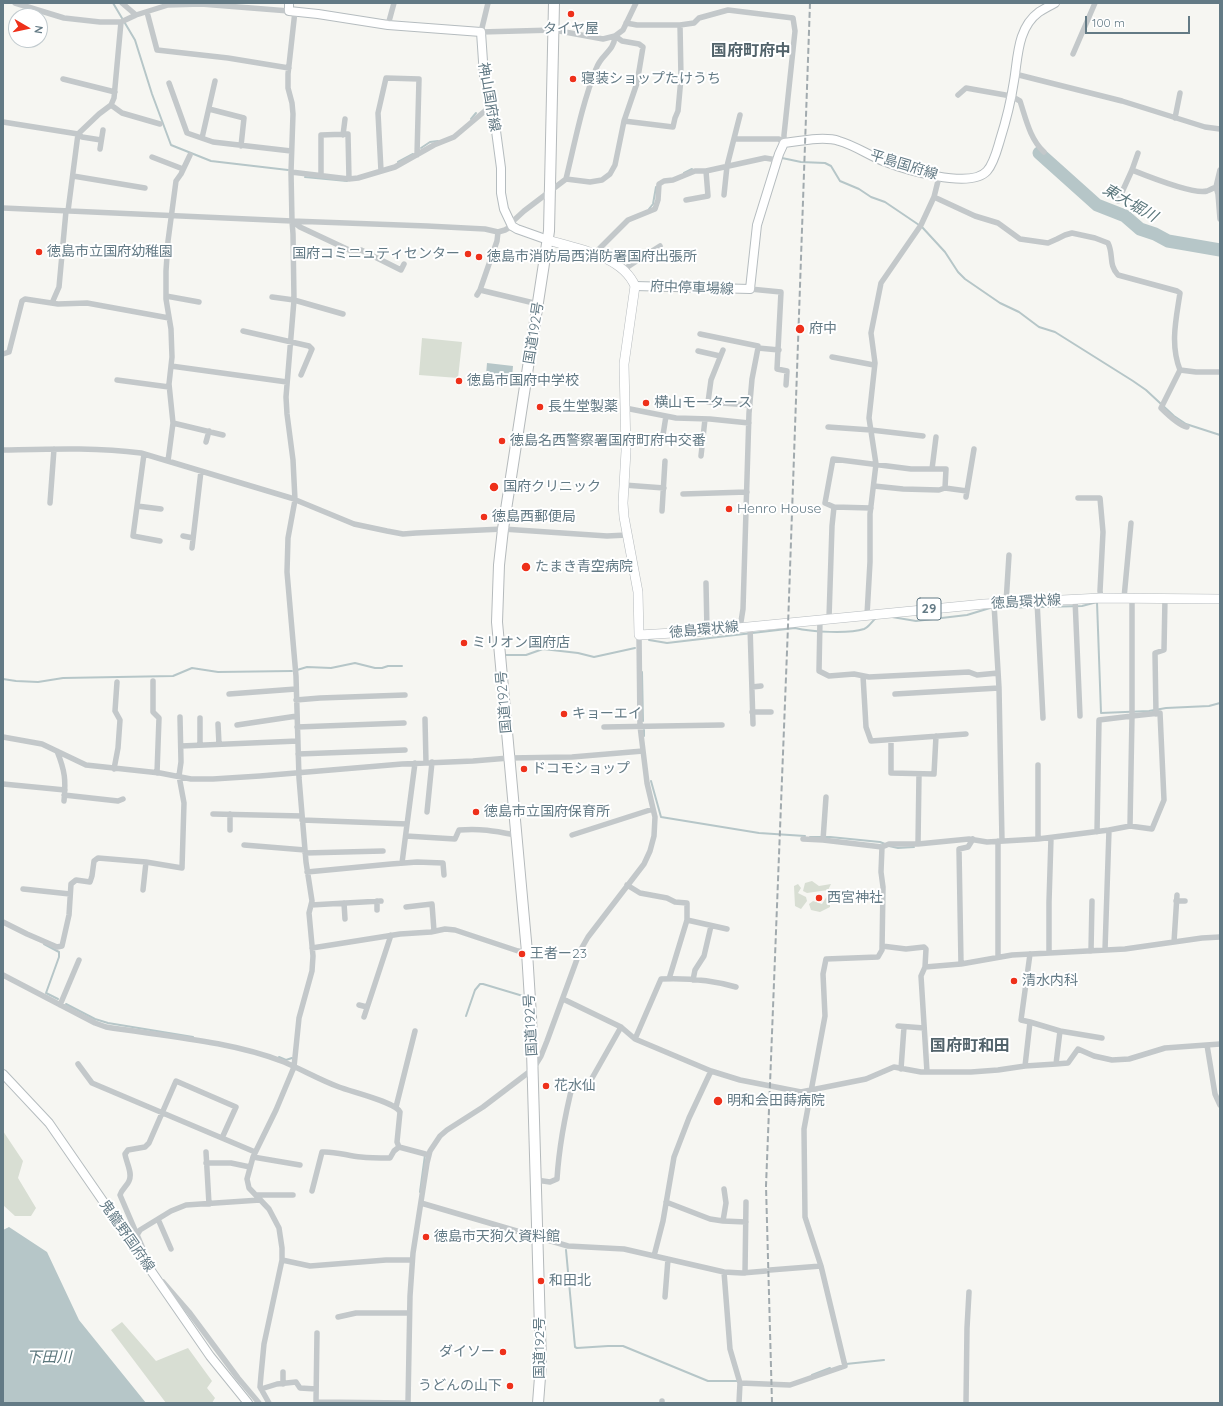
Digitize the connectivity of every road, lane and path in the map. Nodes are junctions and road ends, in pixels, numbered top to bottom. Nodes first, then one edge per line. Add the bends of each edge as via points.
1 (15, 3) edge
2 (122, 3) edge
3 (394, 3) edge
4 (488, 3) edge
5 (554, 3) edge
6 (636, 3) edge
7 (730, 3) edge
8 (1055, 3) edge
9 (1095, 3) edge
10 (291, 9) edge
11 (728, 10) junction
12 (147, 12) junction
13 (136, 15) junction
14 (122, 22) junction
15 (626, 23) junction
16 (388, 25) junction
17 (680, 25) junction
18 (554, 30) junction
19 (481, 32) junction
20 (615, 36) junction
21 (1073, 54) dead end
22 (289, 68) junction
23 (1015, 74) junction
24 (63, 79) dead end
25 (215, 81) dead end
26 (169, 83) dead end
27 (115, 92) junction
28 (1180, 93) dead end
29 (958, 95) dead end
30 (1011, 96) junction
31 (111, 105) junction
32 (492, 105) junction
33 (209, 109) junction
34 (740, 114) dead end
35 (1175, 118) junction
36 (345, 119) dead end
37 (624, 121) junction
38 (3, 122) edge
39 (160, 124) dead end
40 (1220, 129) edge
41 (103, 130) dead end
42 (78, 134) junction
43 (343, 134) junction
44 (202, 138) junction
45 (734, 139) junction
46 (101, 140) junction
47 (784, 142) junction
48 (241, 146) junction
49 (100, 149) dead end
50 (291, 152) junction
51 (1044, 152) dead end
52 (1138, 153) dead end
53 (190, 155) dead end
54 (417, 155) junction
55 (152, 157) dead end
56 (777, 160) junction
57 (727, 166) junction
58 (183, 169) junction
59 (1132, 170) junction
60 (1220, 170) edge
61 (381, 171) junction
62 (706, 171) junction
63 (291, 172) junction
64 (73, 176) junction
65 (321, 176) junction
66 (939, 177) junction
67 (349, 179) junction
68 (566, 179) junction
69 (1216, 187) junction
70 (145, 188) dead end
71 (550, 191) junction
72 (724, 195) dead end
73 (934, 197) junction
74 (686, 200) dead end
75 (1118, 201) dead end
76 (3, 208) edge
77 (67, 211) junction
78 (171, 215) junction
79 (1220, 219) edge
80 (292, 221) junction
81 (512, 224) junction
82 (498, 232) junction
83 (548, 240) junction
84 (660, 246) dead end
85 (595, 253) junction
86 (404, 264) dead end
87 (623, 270) junction
88 (635, 286) junction
89 (750, 290) junction
90 (166, 296) junction
91 (272, 297) dead end
92 (294, 300) junction
93 (199, 302) dead end
94 (52, 303) junction
95 (538, 304) junction
96 (343, 314) dead end
97 (169, 318) junction
98 (243, 331) dead end
99 (700, 334) dead end
100 (290, 341) junction
101 (758, 346) dead end
102 (779, 350) junction
103 (702, 353) dead end
104 (3, 354) edge
105 (832, 357) dead end
106 (874, 365) junction
107 (171, 366) junction
108 (1180, 370) junction
109 (1220, 372) edge
110 (301, 375) dead end
111 (117, 380) dead end
112 (287, 382) junction
113 (786, 385) dead end
114 (169, 387) junction
115 (750, 405) junction
116 (625, 408) junction
117 (666, 416) junction
118 (705, 419) junction
119 (173, 423) junction
120 (749, 423) junction
121 (828, 427) dead end
122 (1187, 427) dead end
123 (871, 430) junction
124 (209, 431) junction
125 (223, 435) dead end
126 (663, 435) dead end
127 (923, 436) dead end
128 (936, 437) dead end
129 (206, 442) dead end
130 (54, 449) junction
131 (974, 449) dead end
132 (3, 450) edge
133 (144, 454) junction
134 (966, 455) dead end
135 (701, 456) dead end
136 (973, 456) junction
137 (168, 461) junction
138 (665, 461) dead end
139 (876, 464) junction
140 (932, 469) junction
141 (202, 471) junction
142 (624, 485) junction
143 (874, 486) junction
144 (664, 488) junction
145 (945, 488) junction
146 (747, 492) junction
147 (683, 494) dead end
148 (1078, 498) dead end
149 (295, 500) junction
150 (50, 503) dead end
151 (137, 506) junction
152 (834, 507) junction
153 (871, 508) junction
154 (161, 509) dead end
155 (189, 509) dead end
156 (196, 510) junction
157 (662, 510) dead end
158 (1131, 524) dead end
159 (503, 529) junction
160 (627, 535) junction
161 (183, 536) dead end
162 (193, 538) junction
163 (160, 541) dead end
164 (192, 548) dead end
165 (1009, 555) dead end
166 (706, 584) dead end
167 (1101, 598) junction
168 (1128, 598) junction
169 (1165, 598) junction
170 (1220, 599) edge
171 (1006, 603) junction
172 (1075, 604) junction
173 (1037, 605) junction
174 (994, 607) junction
175 (867, 615) junction
176 (825, 619) junction
177 (740, 628) junction
178 (706, 631) junction
179 (750, 631) junction
180 (639, 635) junction
181 (998, 673) junction
182 (863, 676) junction
183 (153, 681) dead end
184 (117, 682) dead end
185 (761, 686) dead end
186 (752, 687) junction
187 (999, 688) junction
188 (296, 689) junction
189 (229, 694) dead end
190 (894, 694) dead end
191 (404, 695) dead end
192 (296, 700) junction
193 (1156, 711) junction
194 (752, 712) junction
195 (771, 712) dead end
196 (1132, 714) junction
197 (297, 716) junction
198 (1080, 716) dead end
199 (180, 717) dead end
200 (200, 718) dead end
201 (1043, 718) dead end
202 (425, 719) dead end
203 (218, 724) dead end
204 (404, 724) dead end
205 (753, 724) dead end
206 (237, 725) dead end
207 (722, 725) dead end
208 (640, 726) junction
209 (297, 727) junction
210 (604, 727) dead end
211 (966, 734) dead end
212 (936, 736) junction
213 (3, 737) edge
214 (891, 740) junction
215 (298, 741) junction
216 (219, 744) junction
217 (200, 745) junction
218 (181, 746) junction
219 (405, 750) dead end
220 (57, 751) junction
221 (643, 751) junction
222 (298, 754) junction
223 (509, 758) junction
224 (432, 762) junction
225 (415, 763) junction
226 (426, 763) junction
227 (1038, 765) dead end
228 (114, 768) junction
229 (157, 773) junction
230 (299, 773) junction
231 (919, 774) junction
232 (179, 776) junction
233 (3, 784) edge
234 (64, 795) junction
235 (826, 797) dead end
236 (122, 799) dead end
237 (653, 809) junction
238 (427, 812) dead end
239 (213, 814) dead end
240 (230, 814) junction
241 (302, 818) junction
242 (407, 824) junction
243 (1130, 826) junction
244 (230, 830) dead end
245 (1109, 830) junction
246 (1096, 832) junction
247 (572, 835) dead end
248 (406, 836) junction
249 (516, 836) junction
250 (823, 837) junction
251 (1051, 838) junction
252 (803, 839) dead end
253 (973, 839) junction
254 (1038, 839) junction
255 (1000, 841) junction
256 (918, 844) junction
257 (244, 845) dead end
258 (885, 846) junction
259 (305, 851) junction
260 (383, 851) dead end
261 (146, 862) junction
262 (402, 863) junction
263 (307, 872) junction
264 (444, 875) dead end
265 (627, 885) junction
266 (23, 889) dead end
267 (143, 890) dead end
268 (70, 894) junction
269 (1092, 901) dead end
270 (1185, 901) dead end
271 (344, 903) junction
272 (311, 904) junction
273 (406, 907) dead end
274 (377, 910) dead end
275 (345, 918) dead end
276 (687, 920) junction
277 (3, 922) edge
278 (711, 926) junction
279 (727, 929) dead end
280 (434, 932) junction
281 (391, 935) junction
282 (1220, 937) edge
283 (1174, 942) junction
284 (882, 946) junction
285 (312, 948) junction
286 (1104, 950) junction
287 (1091, 951) junction
288 (527, 952) junction
289 (1049, 953) junction
290 (1030, 954) junction
291 (998, 957) junction
292 (79, 960) dead end
293 (960, 964) junction
294 (925, 967) junction
295 (3, 975) edge
296 (668, 979) junction
297 (693, 980) junction
298 (736, 987) dead end
299 (563, 1000) junction
300 (60, 1005) junction
301 (359, 1005) dead end
302 (367, 1007) junction
303 (364, 1017) dead end
304 (1030, 1022) junction
305 (898, 1026) dead end
306 (904, 1027) junction
307 (620, 1028) junction
308 (924, 1028) junction
309 (415, 1031) dead end
310 (1060, 1031) junction
311 (1102, 1038) dead end
312 (635, 1039) junction
313 (1220, 1044) edge
314 (1207, 1045) junction
315 (78, 1064) dead end
316 (1056, 1064) junction
317 (1025, 1066) junction
318 (294, 1068) junction
319 (533, 1069) junction
320 (901, 1069) junction
321 (711, 1071) junction
322 (927, 1072) junction
323 (3, 1074) edge
324 (811, 1089) junction
325 (1220, 1105) edge
326 (396, 1107) junction
327 (163, 1113) junction
328 (222, 1138) junction
329 (399, 1147) junction
330 (206, 1152) dead end
331 (254, 1155) junction
332 (429, 1155) junction
333 (206, 1163) junction
334 (300, 1165) dead end
335 (250, 1167) junction
336 (536, 1180) junction
337 (724, 1188) dead end
338 (312, 1191) dead end
339 (256, 1195) junction
340 (293, 1195) dead end
341 (260, 1200) junction
342 (666, 1202) junction
343 (746, 1202) dead end
344 (421, 1203) junction
345 (209, 1204) junction
346 (158, 1219) junction
347 (723, 1221) junction
348 (746, 1222) junction
349 (137, 1235) junction
350 (537, 1237) junction
351 (171, 1249) dead end
352 (654, 1256) junction
353 (668, 1259) junction
354 (282, 1260) junction
355 (412, 1260) junction
356 (821, 1266) junction
357 (152, 1271) junction
358 (724, 1272) junction
359 (745, 1273) junction
360 (969, 1292) dead end
361 (664, 1297) dead end
362 (409, 1313) junction
363 (338, 1318) dead end
364 (317, 1333) dead end
365 (283, 1372) dead end
366 (740, 1382) junction
367 (283, 1384) junction
368 (261, 1389) junction
369 (316, 1389) junction
370 (248, 1403) edge
371 (259, 1403) edge
372 (269, 1403) edge
373 (328, 1403) edge
374 (356, 1403) edge
375 (408, 1403) edge
376 (538, 1403) edge
377 (739, 1403) edge
378 (966, 1403) edge

1 - 14 street via 64,18
2 - 13 street
3 - 16 street
4 - 19 street
5 - 18 highway, 国道192号
6 - 15 street
7 - 11 street
8 - 23 main road, 平島国府線 via 1038,12 1025,31 1019,43
9 - 21 street
10 - 12 street via 168,4
10 - 16 main road
10 - 22 street
11 - 17 street via 699,18 694,23
11 - 47 street via 793,18 795,31
12 - 13 street
12 - 22 street via 157,50
13 - 14 street
14 - 27 street
15 - 17 street
15 - 20 street
16 - 19 main road
17 - 37 street via 681,78 674,128
18 - 19 street
18 - 20 street via 603,39
18 - 71 highway, 国道192号
19 - 32 main road, 神山国府線 via 484,76
20 - 37 street via 622,41 643,47 637,83
20 - 68 street via 614,44 598,62 594,72
22 - 50 street via 288,88 293,114
23 - 30 main road, 平島国府線
23 - 35 street via 1122,101
24 - 27 street
25 - 33 street
26 - 44 street via 187,133
27 - 31 street
28 - 35 street
29 - 30 street via 966,88
30 - 51 street via 1020,101 1032,136
30 - 66 main road, 平島国府線 via 1005,124 988,170 974,178
31 - 39 street via 122,113
31 - 42 street
32 - 54 street via 454,137
32 - 81 main road, 神山国府線 via 501,193 504,209
33 - 44 street
33 - 48 street via 244,118
34 - 45 street
35 - 40 street
36 - 43 street
37 - 68 street via 615,165 610,174 602,180 590,182
38 - 42 street
41 - 46 street
42 - 46 street
42 - 64 street
43 - 65 street via 321,135
43 - 67 street via 348,134
44 - 48 street
45 - 47 street via 779,139
45 - 57 street
46 - 49 street
47 - 56 main road
47 - 66 main road, 平島国府線 via 830,139 839,141 882,161
48 - 50 street
50 - 63 street
52 - 59 street
53 - 58 street
54 - 61 street
54 - 61 street via 419,79 386,78 378,113
55 - 58 street
56 - 57 street via 766,158
56 - 89 main road via 757,225
57 - 62 street
57 - 72 street
58 - 78 street via 176,181
59 - 69 street via 1198,191
59 - 75 street
60 - 69 street
61 - 67 street
62 - 74 street via 708,196
62 - 85 street via 695,171 659,184 655,209 628,220
63 - 65 street
63 - 80 street
64 - 70 street
64 - 77 street
65 - 67 street
66 - 73 street
68 - 71 street
69 - 79 street
71 - 81 street
71 - 83 highway, 国道192号
73 - 106 street via 920,226 881,283 871,333
73 - 108 street via 975,216 998,223 1020,239 1048,243 1064,234 1072,233 1108,243 1111,249 1112,269 1118,275 1180,293 1174,344
76 - 77 street
77 - 78 street
77 - 94 street via 59,287
78 - 80 street
78 - 90 street
80 - 82 street via 485,229
80 - 86 street via 349,250 361,250 401,270
80 - 92 street
81 - 82 street
81 - 83 main road via 517,229
82 - 95 street via 478,292
83 - 85 main road
83 - 95 highway, 国道192号
84 - 87 street
85 - 87 main road
87 - 88 main road
88 - 89 main road, 府中停車場線
88 - 116 main road via 624,364
89 - 102 street via 781,292
90 - 93 street
90 - 97 street
91 - 92 street
92 - 96 street
92 - 100 street
94 - 97 street via 87,303
94 - 104 street via 25,299 22,301 9,352
95 - 159 highway, 国道192号
97 - 107 street
98 - 100 street
99 - 101 street
100 - 110 street via 312,349
100 - 112 street
102 - 113 street via 778,369 786,371
102 - 115 street via 758,348
103 - 115 street via 722,353 711,380 708,402
105 - 106 street
106 - 123 street via 869,418
107 - 112 street
107 - 114 street
108 - 109 street
108 - 122 street via 1161,408
111 - 114 street
112 - 149 street via 287,414
114 - 119 street
115 - 120 street
116 - 117 street
116 - 142 main road
117 - 118 street
117 - 126 street
118 - 120 street
118 - 135 street
119 - 124 street
119 - 137 street
120 - 146 street
121 - 123 street
123 - 127 street
123 - 139 street
124 - 125 street
124 - 129 street
128 - 140 street
130 - 132 street
130 - 133 street via 119,450
130 - 150 street
131 - 136 street
133 - 137 street
133 - 151 street
134 - 136 street
136 - 145 street via 966,494
137 - 141 street
138 - 144 street
139 - 140 street
139 - 143 street
139 - 152 street via 833,459 825,504
140 - 145 street via 946,469
141 - 149 street
141 - 156 street
142 - 144 street
142 - 160 main road
143 - 145 street via 939,490
143 - 153 street
144 - 157 street
146 - 147 street
146 - 177 street via 743,609
148 - 167 street via 1100,498 1103,532
149 - 159 street via 354,524 403,534
149 - 188 street via 288,538 287,572
151 - 154 street
151 - 163 street via 133,536
152 - 153 street
152 - 176 street
153 - 175 street
155 - 156 street
156 - 162 street
158 - 168 street
159 - 160 street
159 - 223 highway, 国道192号 via 497,622
160 - 180 main road via 638,592
161 - 162 street
162 - 164 street
165 - 171 street
166 - 178 street
167 - 168 main road, 徳島環状線 / 29
167 - 172 main road, 徳島環状線 / 29
168 - 169 main road, 徳島環状線 / 29
168 - 196 street
169 - 170 main road, 徳島環状線 / 29
169 - 193 street via 1164,650 1155,653
171 - 173 main road, 徳島環状線 / 29
171 - 174 main road, 徳島環状線 / 29
172 - 173 main road, 徳島環状線 / 29
172 - 198 street
173 - 201 street
174 - 175 main road, 徳島環状線 / 29
174 - 181 street
175 - 176 main road, 徳島環状線 / 29
176 - 179 main road, 徳島環状線 / 29
176 - 182 street via 819,631 819,671 829,676
177 - 178 main road, 徳島環状線 / 29
177 - 179 main road, 徳島環状線 / 29
178 - 180 main road, 徳島環状線 / 29
179 - 186 street via 754,663
180 - 208 street
181 - 182 street
181 - 187 street
182 - 214 street via 866,728 871,741
183 - 229 street via 153,712 159,718
184 - 228 street via 115,711 120,720
185 - 186 street
186 - 194 street
187 - 190 street
187 - 255 street
188 - 189 street
188 - 192 street
191 - 192 street
192 - 197 street
193 - 196 street
193 - 243 street via 1160,713 1164,800 1152,829
194 - 195 street
194 - 205 street
196 - 243 street
196 - 246 street via 1098,720
197 - 206 street
197 - 209 street
199 - 218 street
200 - 217 street
202 - 226 street
203 - 216 street
204 - 209 street
207 - 208 street
208 - 210 street
208 - 221 street
209 - 215 street
211 - 212 street
212 - 214 street
212 - 231 street via 934,774
213 - 220 street via 42,744
214 - 231 street via 891,773
215 - 216 street
215 - 222 street
216 - 217 street
217 - 218 street
218 - 232 street
219 - 222 street
220 - 228 street via 86,765
220 - 234 street via 64,767
221 - 223 street via 572,757
221 - 237 street
222 - 230 street
223 - 224 street
223 - 249 highway, 国道192号
224 - 226 street
224 - 238 street
225 - 226 street
225 - 230 street
225 - 242 street
227 - 254 street
228 - 229 street
229 - 232 street
230 - 232 street via 214,779
230 - 241 street
231 - 256 street
232 - 261 street via 184,803 182,868
233 - 234 street
234 - 236 street via 118,801
235 - 250 street
237 - 247 street
237 - 265 street via 655,824 650,851 644,864
239 - 240 street
240 - 241 street
240 - 244 street
241 - 242 street
241 - 259 street
242 - 248 street
243 - 245 street
245 - 246 street
245 - 286 street
246 - 251 street
248 - 249 street via 455,839 459,830 471,829 491,830
248 - 262 street
249 - 288 highway, 国道192号
250 - 252 street
250 - 258 street
251 - 254 street
251 - 289 street
253 - 255 street
253 - 256 street
253 - 293 street via 968,847 959,848
254 - 255 street
255 - 291 street
256 - 258 street
257 - 259 street
258 - 284 street via 881,872 884,887
259 - 260 street
259 - 263 street
261 - 267 street
261 - 268 street via 98,858 94,861 90,882 76,880 71,884
262 - 263 street
262 - 264 street via 443,863
263 - 272 street
265 - 276 street via 640,893 687,903
265 - 299 street via 580,951
266 - 268 street
268 - 277 street via 62,946 57,947
269 - 287 street
270 - 283 street via 1176,898
271 - 272 street
271 - 274 street via 379,901
271 - 275 street
272 - 285 street via 309,913
273 - 280 street via 432,904
276 - 278 street
276 - 296 street
278 - 279 street
278 - 297 street via 704,956 695,970
280 - 281 street
280 - 288 street via 455,930
281 - 285 street
281 - 302 street
282 - 283 street
283 - 286 street
284 - 294 street via 906,949 924,947
284 - 324 street via 878,957 826,959 823,974 825,1016
285 - 318 street via 312,971 299,1018
286 - 287 street
287 - 289 street
288 - 319 highway, 国道192号
289 - 290 street
290 - 291 street
290 - 304 street via 1021,1020
291 - 293 street
292 - 300 street
293 - 294 street
294 - 308 street via 921,976
295 - 300 street
296 - 297 street
296 - 312 street via 661,979
297 - 298 street via 719,982
299 - 307 street
299 - 319 street via 541,1056
300 - 318 street via 106,1027 226,1046 285,1062
301 - 302 street
302 - 303 street
304 - 310 street
304 - 317 street
305 - 306 street
306 - 308 street
306 - 320 street
307 - 312 street
307 - 336 street via 587,1087 573,1083 565,1114 557,1179 550,1182
308 - 322 street
309 - 326 street
310 - 311 street
310 - 316 street
312 - 321 street
313 - 314 street
314 - 316 street via 1165,1048 1129,1059 1112,1060 1078,1049 1068,1063
314 - 325 street via 1215,1094
315 - 327 street via 92,1083
316 - 317 street
317 - 322 street via 998,1070
318 - 326 street
318 - 331 street
319 - 332 street via 444,1133
319 - 336 highway, 国道192号
320 - 322 street
320 - 324 street via 894,1068 866,1079
321 - 324 street via 740,1080 801,1092
321 - 342 street via 674,1158
323 - 357 main road, 鬼籠野国府線 via 49,1123
324 - 356 street via 804,1129 805,1217
326 - 329 street via 400,1112 397,1142
327 - 328 street
327 - 328 street via 176,1081 236,1107
327 - 349 street via 145,1147 128,1150 125,1154 130,1180 120,1195
328 - 331 street
329 - 332 street
329 - 338 street via 390,1158 322,1152
330 - 333 street
331 - 334 street
331 - 335 street
332 - 344 street
333 - 335 street via 231,1163
333 - 345 street
335 - 339 street via 247,1179 249,1188
336 - 350 highway, 国道192号
337 - 347 street via 726,1203
339 - 340 street
339 - 341 street
341 - 345 street
341 - 354 street via 269,1208 279,1228
342 - 347 street via 710,1219
342 - 352 street
343 - 348 street
344 - 350 street
344 - 355 street
345 - 346 street via 186,1205
346 - 349 street via 140,1230
346 - 351 street
347 - 348 street
348 - 359 street
349 - 357 street
350 - 352 street via 568,1246 624,1250
350 - 376 highway, 国道192号 via 541,1364
352 - 353 street
353 - 358 street
353 - 361 street
354 - 355 street via 310,1266
354 - 368 street via 264,1344
355 - 362 street
356 - 359 street
356 - 366 street via 845,1366 790,1385
357 - 370 main road, 鬼籠野国府線 via 210,1356
357 - 371 street via 189,1312
358 - 359 street
358 - 366 street via 730,1349
360 - 378 street via 966,1328
362 - 363 street via 356,1313
362 - 375 street
364 - 369 street
365 - 367 street
366 - 377 street
367 - 368 street
367 - 369 street via 296,1382 300,1388
368 - 372 street
369 - 373 street via 316,1402
373 - 374 street
374 - 375 street

